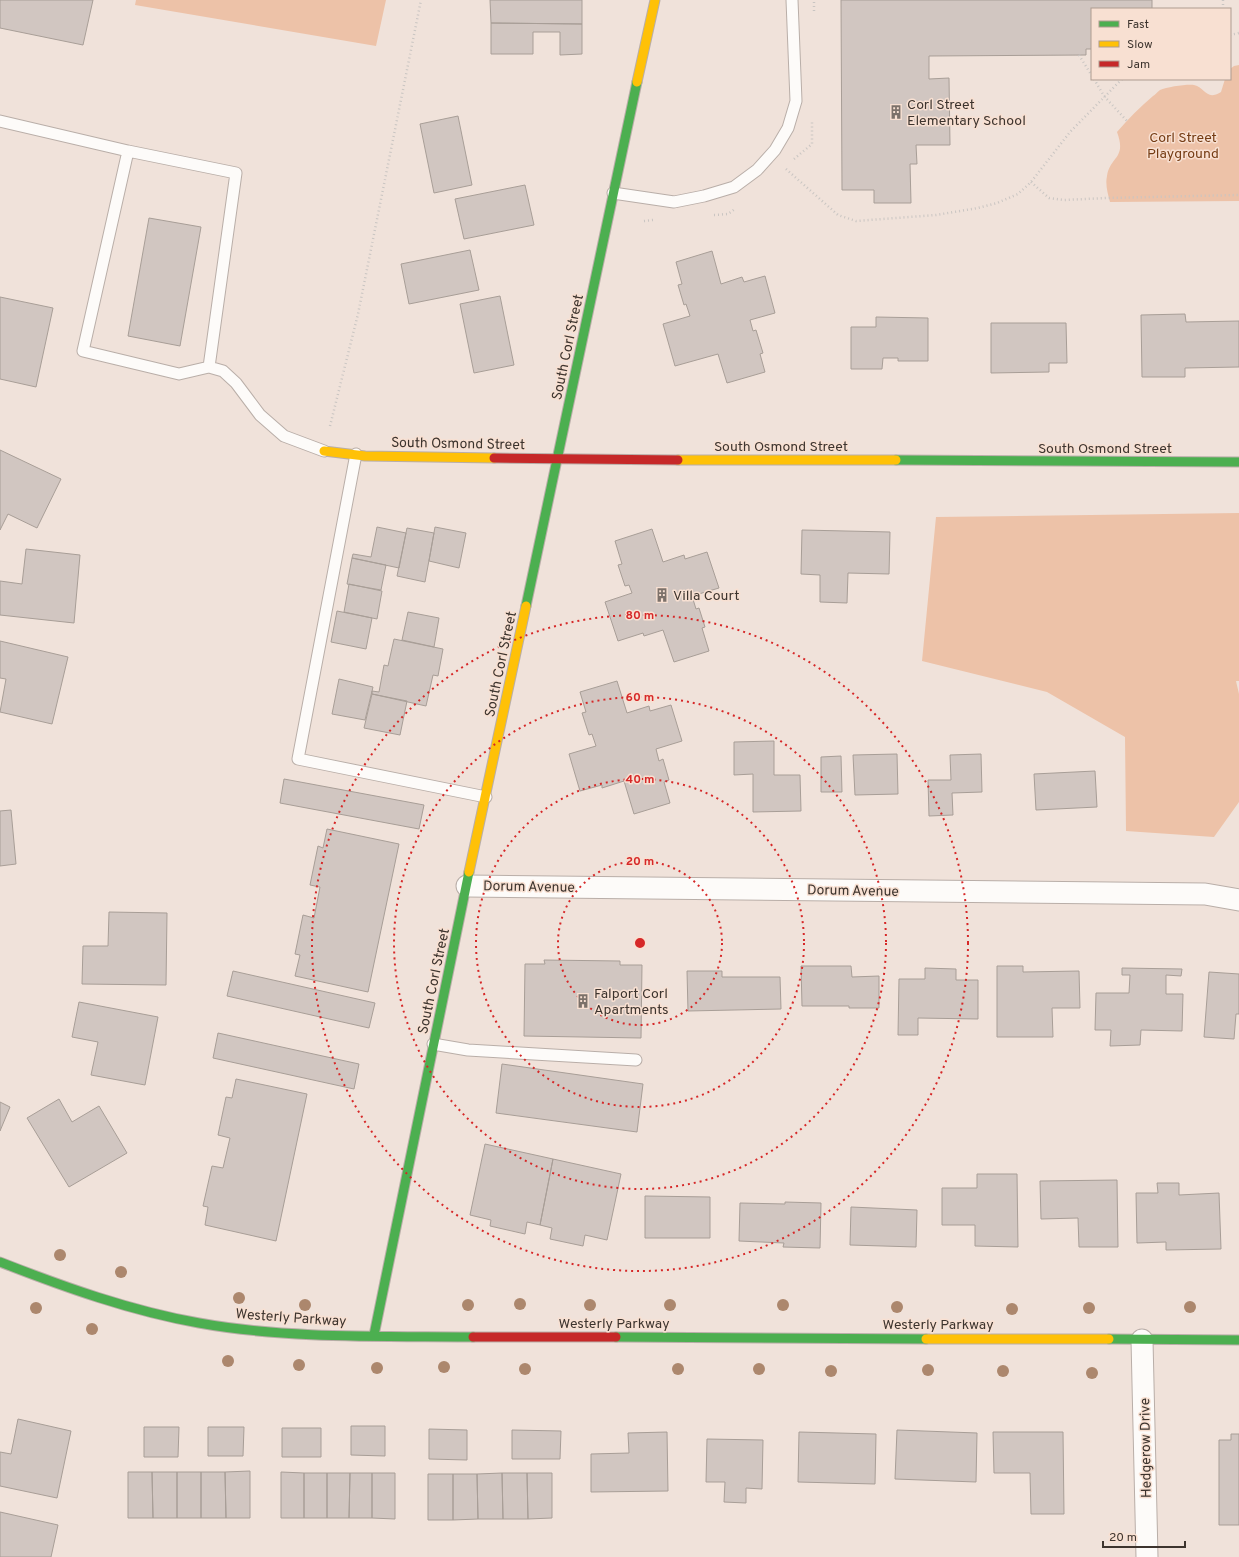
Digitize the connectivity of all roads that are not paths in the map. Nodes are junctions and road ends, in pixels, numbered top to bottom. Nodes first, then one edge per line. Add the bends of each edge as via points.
1 (655, 0) edge
2 (792, 0) edge
3 (0, 121) edge
4 (128, 151) junction
5 (613, 193) junction
6 (209, 367) junction
7 (324, 451) joint
8 (356, 454) junction
9 (557, 459) junction
10 (1239, 462) edge
11 (486, 796) junction
12 (467, 886) junction
13 (1239, 900) edge
14 (433, 1044) junction
15 (636, 1060) dead end
16 (0, 1262) edge
17 (374, 1335) junction
18 (1142, 1340) junction
19 (1239, 1340) edge
20 (1147, 1557) edge

1 - 5 street, South Corl Street
2 - 5 lane via 796,100 788,128 775,150 757,170 734,187 674,202
3 - 4 lane
4 - 6 lane via 236,173
4 - 6 lane via 84,351 179,374
5 - 9 street, South Corl Street
6 - 7 lane via 223,371 236,383 260,415 284,436
7 - 8 street, South Osmond Street
8 - 9 street, South Osmond Street
8 - 11 lane via 298,759
9 - 10 street, South Osmond Street
9 - 11 street, South Corl Street
11 - 12 street, South Corl Street
12 - 13 street, Dorum Avenue via 1205,894
12 - 14 street, South Corl Street
14 - 15 lane via 468,1050
14 - 17 street, South Corl Street
16 - 17 street, Westerly Parkway via 134,1308 171,1318 217,1326 352,1336
17 - 18 street, Westerly Parkway
18 - 19 street, Westerly Parkway
18 - 20 street, Hedgerow Drive

